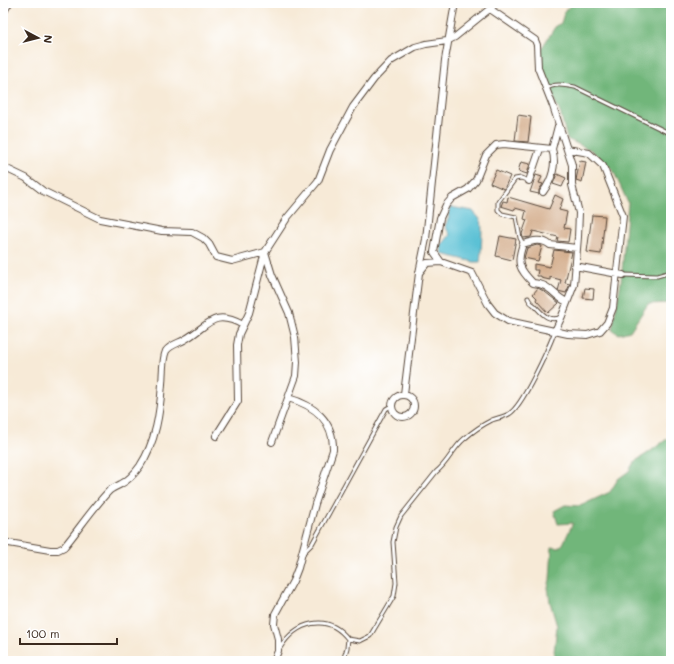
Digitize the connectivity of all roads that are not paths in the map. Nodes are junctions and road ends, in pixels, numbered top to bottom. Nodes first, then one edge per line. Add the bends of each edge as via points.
1 (9, 3) edge
2 (455, 3) edge
3 (497, 3) edge
4 (490, 9) junction
5 (3, 13) edge
6 (448, 42) junction
7 (545, 89) junction
8 (558, 126) junction
9 (671, 134) edge
10 (540, 148) junction
11 (552, 149) junction
12 (567, 149) junction
13 (3, 167) edge
14 (529, 181) joint
15 (543, 192) dead end
16 (523, 244) junction
17 (577, 248) junction
18 (265, 252) junction
19 (441, 262) junction
20 (575, 266) junction
21 (671, 272) edge
22 (419, 273) junction
23 (620, 274) junction
24 (528, 298) dead end
25 (567, 302) junction
26 (562, 316) junction
27 (243, 325) junction
28 (555, 331) junction
29 (404, 394) junction
30 (288, 398) junction
31 (391, 406) junction
32 (216, 436) dead end
33 (272, 442) dead end
34 (3, 542) edge
35 (301, 555) junction
36 (348, 640) junction
37 (278, 651) junction
38 (274, 661) edge
39 (343, 661) edge

1 - 5 street
2 - 6 street
3 - 4 street
4 - 6 street
4 - 7 street via 535,40 538,68
6 - 18 street via 426,44 402,53 374,79 353,107 330,150 318,181 287,218
6 - 22 street via 426,240
7 - 8 street
7 - 9 lane via 559,84 575,87
8 - 11 street
8 - 12 street
10 - 11 street
10 - 14 street
10 - 19 street via 496,145 486,155 476,180 468,189 452,198 440,218 434,252
11 - 15 street via 554,165
12 - 17 street via 572,166 572,185 578,213
12 - 23 street via 588,153 602,166 623,216
13 - 18 street via 26,178 43,191 100,218 162,230 192,232 209,244 216,257 232,261
14 - 16 lane via 515,179 498,202 498,210 502,214 516,217
16 - 17 street via 540,240 550,245
16 - 25 street via 519,266 526,276 533,283 541,283 550,288
17 - 20 street
18 - 27 street
18 - 30 street via 272,275 290,313 295,337 296,376
19 - 22 street via 427,263
19 - 28 street via 472,273 488,304 495,313 508,321
20 - 23 street
20 - 25 street via 574,285
21 - 23 lane via 657,276
22 - 29 street
23 - 28 street via 613,308 607,323 600,331 587,335
24 - 26 lane via 540,313 554,319
25 - 26 street
26 - 28 street
27 - 32 street via 237,345 238,402
27 - 34 street via 234,320 216,318 167,350 152,442 141,465 122,484 109,490 64,546 58,550 50,550
28 - 36 lane via 518,406 510,414 491,421 461,441 402,516 396,527 393,542 396,582 394,596 370,636 360,642
29 - 31 street via 397,396
29 - 31 street via 411,397 414,404 411,414 397,416
30 - 33 street
30 - 35 street via 313,409 323,418 333,443
31 - 35 lane via 386,409 312,544
35 - 37 street via 293,581 275,614
36 - 37 lane via 342,632 326,623 317,622 306,624 288,637
36 - 39 lane
37 - 38 street

